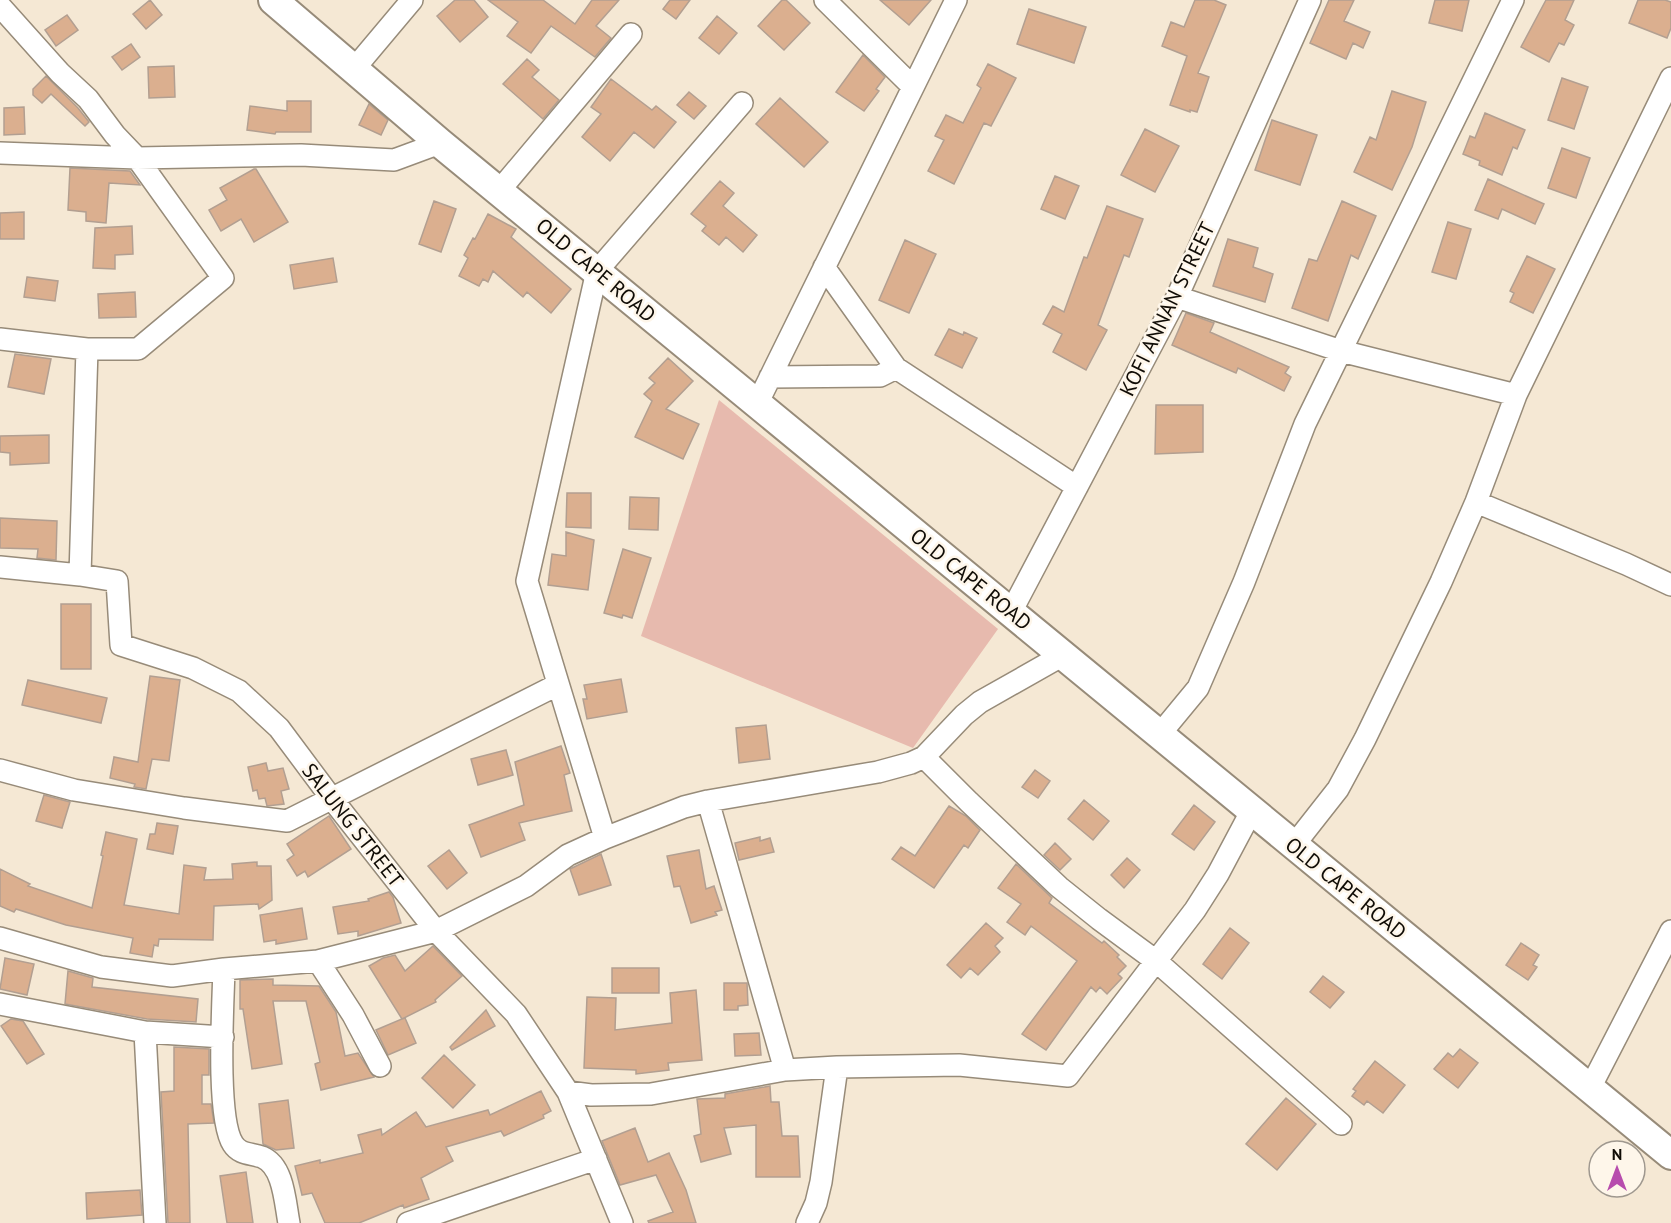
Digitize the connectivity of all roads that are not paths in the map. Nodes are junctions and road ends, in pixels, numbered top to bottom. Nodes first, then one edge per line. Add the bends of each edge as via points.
1 (273, 0) edge
2 (412, 0) edge
3 (825, 0) edge
4 (956, 0) edge
5 (1310, 0) edge
6 (1513, 0) edge
7 (0, 6) edge
8 (631, 34) dead end
9 (354, 69) junction
10 (1671, 78) edge
11 (913, 87) junction
12 (742, 103) dead end
13 (440, 143) junction
14 (0, 153) edge
15 (137, 158) junction
16 (499, 191) junction
17 (824, 267) junction
18 (597, 271) junction
19 (1177, 297) junction
20 (0, 339) edge
21 (87, 349) junction
22 (1341, 351) junction
23 (896, 368) junction
24 (770, 377) junction
25 (1516, 395) junction
26 (757, 404) junction
27 (1077, 487) junction
28 (1476, 502) junction
29 (0, 567) edge
30 (80, 574) junction
31 (1671, 585) edge
32 (1011, 612) junction
33 (1063, 655) junction
34 (557, 685) junction
35 (1160, 734) junction
36 (924, 757) junction
37 (0, 770) edge
38 (332, 799) junction
39 (708, 801) junction
40 (1252, 810) junction
41 (605, 838) junction
42 (1294, 845) junction
43 (436, 931) junction
44 (1671, 931) edge
45 (0, 938) edge
46 (318, 961) junction
47 (1156, 961) junction
48 (224, 969) junction
49 (0, 1004) edge
50 (145, 1032) junction
51 (223, 1037) junction
52 (380, 1066) dead end
53 (837, 1067) junction
54 (785, 1070) junction
55 (1590, 1088) junction
56 (568, 1092) junction
57 (1341, 1124) dead end
58 (1671, 1155) edge
59 (596, 1159) junction
60 (154, 1223) edge
61 (289, 1223) edge
62 (408, 1223) edge
63 (622, 1223) edge
64 (807, 1223) edge

1 - 9 street, OLD CAPE ROAD
2 - 9 street
3 - 11 street
4 - 11 street
5 - 19 street, KOFI ANNAN STREET
6 - 22 street
7 - 15 street via 88,99
8 - 16 street
9 - 13 street, OLD CAPE ROAD
10 - 25 street
11 - 17 street
12 - 18 street
13 - 15 street via 394,160 301,155
13 - 16 street, OLD CAPE ROAD
14 - 15 street
15 - 21 street via 223,279 138,349
16 - 18 street, OLD CAPE ROAD
17 - 23 street
17 - 24 street
18 - 26 street, OLD CAPE ROAD
18 - 34 street via 527,581
19 - 22 street
19 - 27 street, KOFI ANNAN STREET
20 - 21 street
21 - 30 street
22 - 25 street
22 - 35 street via 1305,424 1198,688
23 - 24 street via 879,376
23 - 27 street
24 - 26 street
25 - 28 street
26 - 32 street, OLD CAPE ROAD
27 - 32 street, KOFI ANNAN STREET
28 - 31 street
28 - 42 street via 1441,582 1338,789
29 - 30 street, SALUNG STREET
30 - 38 street, SALUNG STREET via 117,581 121,645 192,668 239,691 279,728
32 - 33 street, OLD CAPE ROAD
33 - 35 street, OLD CAPE ROAD
33 - 36 street via 980,702
34 - 38 street
34 - 41 street
35 - 40 street, OLD CAPE ROAD
36 - 39 street via 878,772
36 - 47 street via 1059,887
37 - 38 street via 74,790 287,821
38 - 43 street, SALUNG STREET
39 - 41 street
39 - 54 street
40 - 42 street, OLD CAPE ROAD
40 - 47 street via 1218,874
41 - 43 street via 568,855 526,886
42 - 55 street, OLD CAPE ROAD
43 - 46 street
43 - 56 street, SALUNG STREET via 516,1014
44 - 55 street
45 - 48 street via 101,968 172,976
46 - 48 street
46 - 52 street
47 - 53 street via 1068,1076 959,1065
47 - 57 street
48 - 51 street
49 - 50 street
50 - 51 street
50 - 60 street
51 - 61 street via 227,1128 233,1144 244,1154 262,1158 278,1172
53 - 54 street
53 - 64 street via 821,1182
54 - 56 street via 651,1094
55 - 58 street, OLD CAPE ROAD
56 - 59 street, SALUNG STREET
59 - 62 street
59 - 63 street, SALUNG STREET

